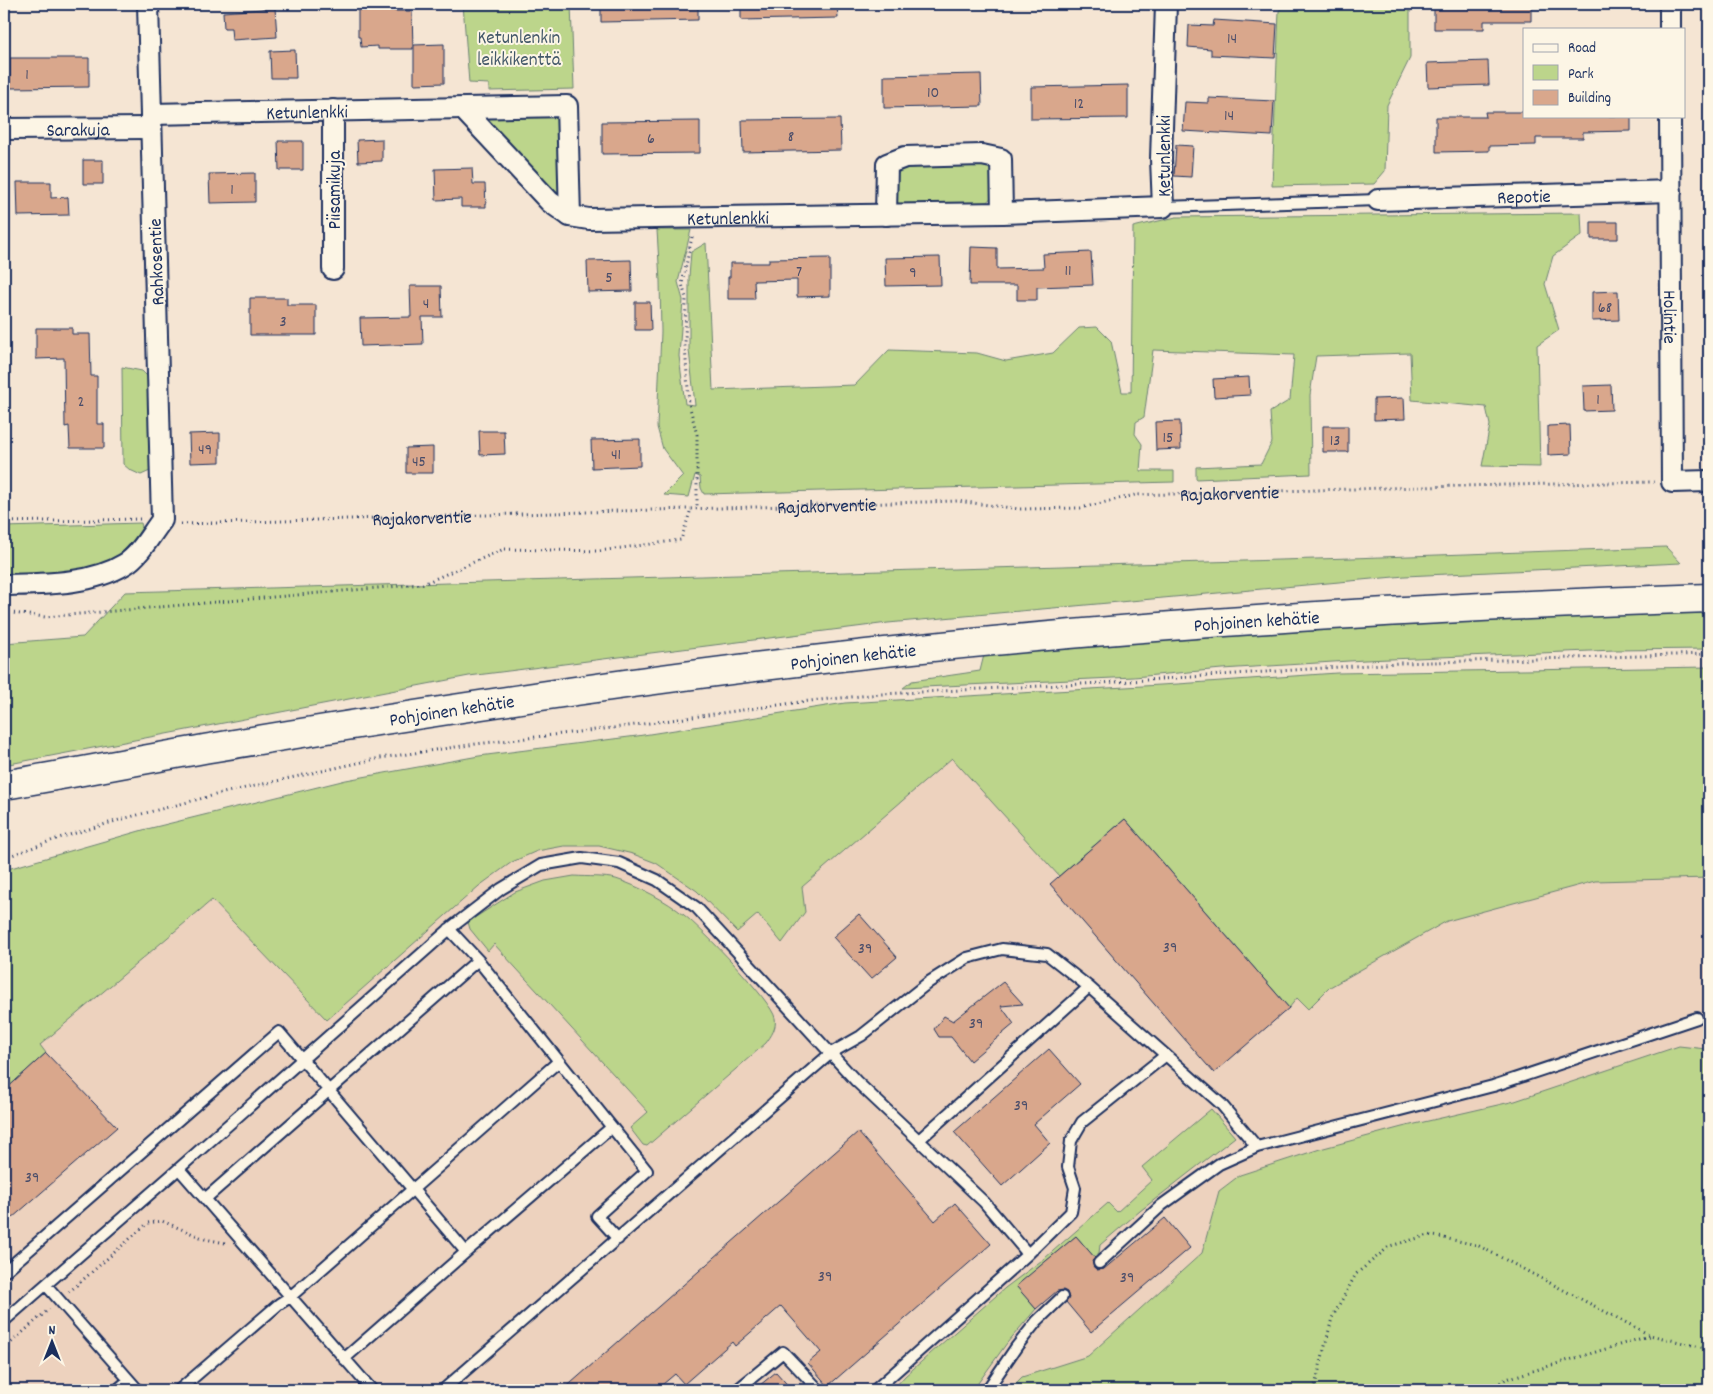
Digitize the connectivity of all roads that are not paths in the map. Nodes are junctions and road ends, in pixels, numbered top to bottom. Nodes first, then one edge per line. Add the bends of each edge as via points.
1 (148, 4) edge
2 (1166, 4) edge
3 (1670, 4) edge
4 (1670, 28) edge
5 (463, 109) junction
6 (333, 110) junction
7 (1670, 118) edge
8 (151, 121) junction
9 (4, 129) edge
10 (1670, 192) junction
11 (1378, 200) joint
12 (1163, 207) junction
13 (1002, 213) junction
14 (886, 215) junction
15 (570, 216) junction
16 (333, 269) dead end
17 (1709, 481) edge
18 (4, 585) edge
19 (1709, 598) edge
20 (4, 785) edge
21 (449, 929) junction
22 (478, 960) junction
23 (1089, 987) junction
24 (1697, 1018) dead end
25 (831, 1053) junction
26 (1166, 1055) junction
27 (302, 1059) junction
28 (559, 1061) junction
29 (329, 1090) junction
30 (612, 1127) junction
31 (919, 1140) junction
32 (1257, 1147) junction
33 (178, 1169) junction
34 (413, 1189) junction
35 (205, 1199) junction
36 (618, 1238) junction
37 (466, 1252) junction
38 (1028, 1254) junction
39 (1099, 1263) dead end
40 (4, 1272) edge
41 (46, 1285) junction
42 (290, 1297) junction
43 (1062, 1297) dead end
44 (4, 1321) edge
45 (344, 1359) junction
46 (129, 1380) junction
47 (117, 1390) edge
48 (138, 1390) edge
49 (178, 1390) edge
50 (372, 1390) edge
51 (444, 1390) edge
52 (737, 1390) edge
53 (819, 1390) edge
54 (877, 1390) edge
55 (987, 1390) edge

1 - 8 street, Rahkosentie
2 - 12 street, Ketunlenkki via 1161,159
3 - 4 street
5 - 6 street, Ketunlenkki
5 - 15 street, Ketunlenkki via 550,202
5 - 15 street, Ketunlenkki via 567,106
6 - 8 street, Ketunlenkki
6 - 16 street, Piisamikuja
7 - 10 street, Holintie
8 - 9 street, Sarakuja
8 - 18 street, Rahkosentie via 162,520 125,564 91,579
10 - 11 street, Repotie
10 - 17 street, Holintie via 1672,482
11 - 12 lane
12 - 13 street, Ketunlenkki
13 - 14 street, Ketunlenkki
13 - 14 street via 1001,159 982,155 905,157 887,164
14 - 15 street, Ketunlenkki via 589,219
19 - 20 main road, Pohjoinen kehätie via 1429,610 1151,628 816,659 527,698
21 - 22 lane
21 - 25 lane via 501,889 540,865 582,858 619,863 657,880 697,908
21 - 27 lane
22 - 28 lane
22 - 29 lane
23 - 25 lane via 1047,954 1002,949 967,958 929,982 861,1036
23 - 26 lane
23 - 31 lane
24 - 32 lane via 1493,1086
25 - 31 lane
25 - 36 lane
26 - 32 lane via 1221,1104
26 - 38 lane via 1082,1122 1072,1142 1068,1168 1075,1188 1071,1212
27 - 29 lane
27 - 33 lane
27 - 40 lane via 279,1032
28 - 30 lane
28 - 34 lane
29 - 34 lane
29 - 35 lane
30 - 36 lane via 647,1171 596,1216
30 - 37 lane
31 - 38 lane via 984,1202
32 - 39 lane via 1219,1164 1162,1205
33 - 35 lane
33 - 41 lane
34 - 37 lane
34 - 42 lane
35 - 42 lane
36 - 51 lane
37 - 45 lane
38 - 54 lane
41 - 44 lane
41 - 46 lane
42 - 45 lane
42 - 49 lane
43 - 55 lane via 1037,1321
45 - 50 lane
46 - 47 lane
46 - 48 lane
52 - 53 lane via 783,1352

